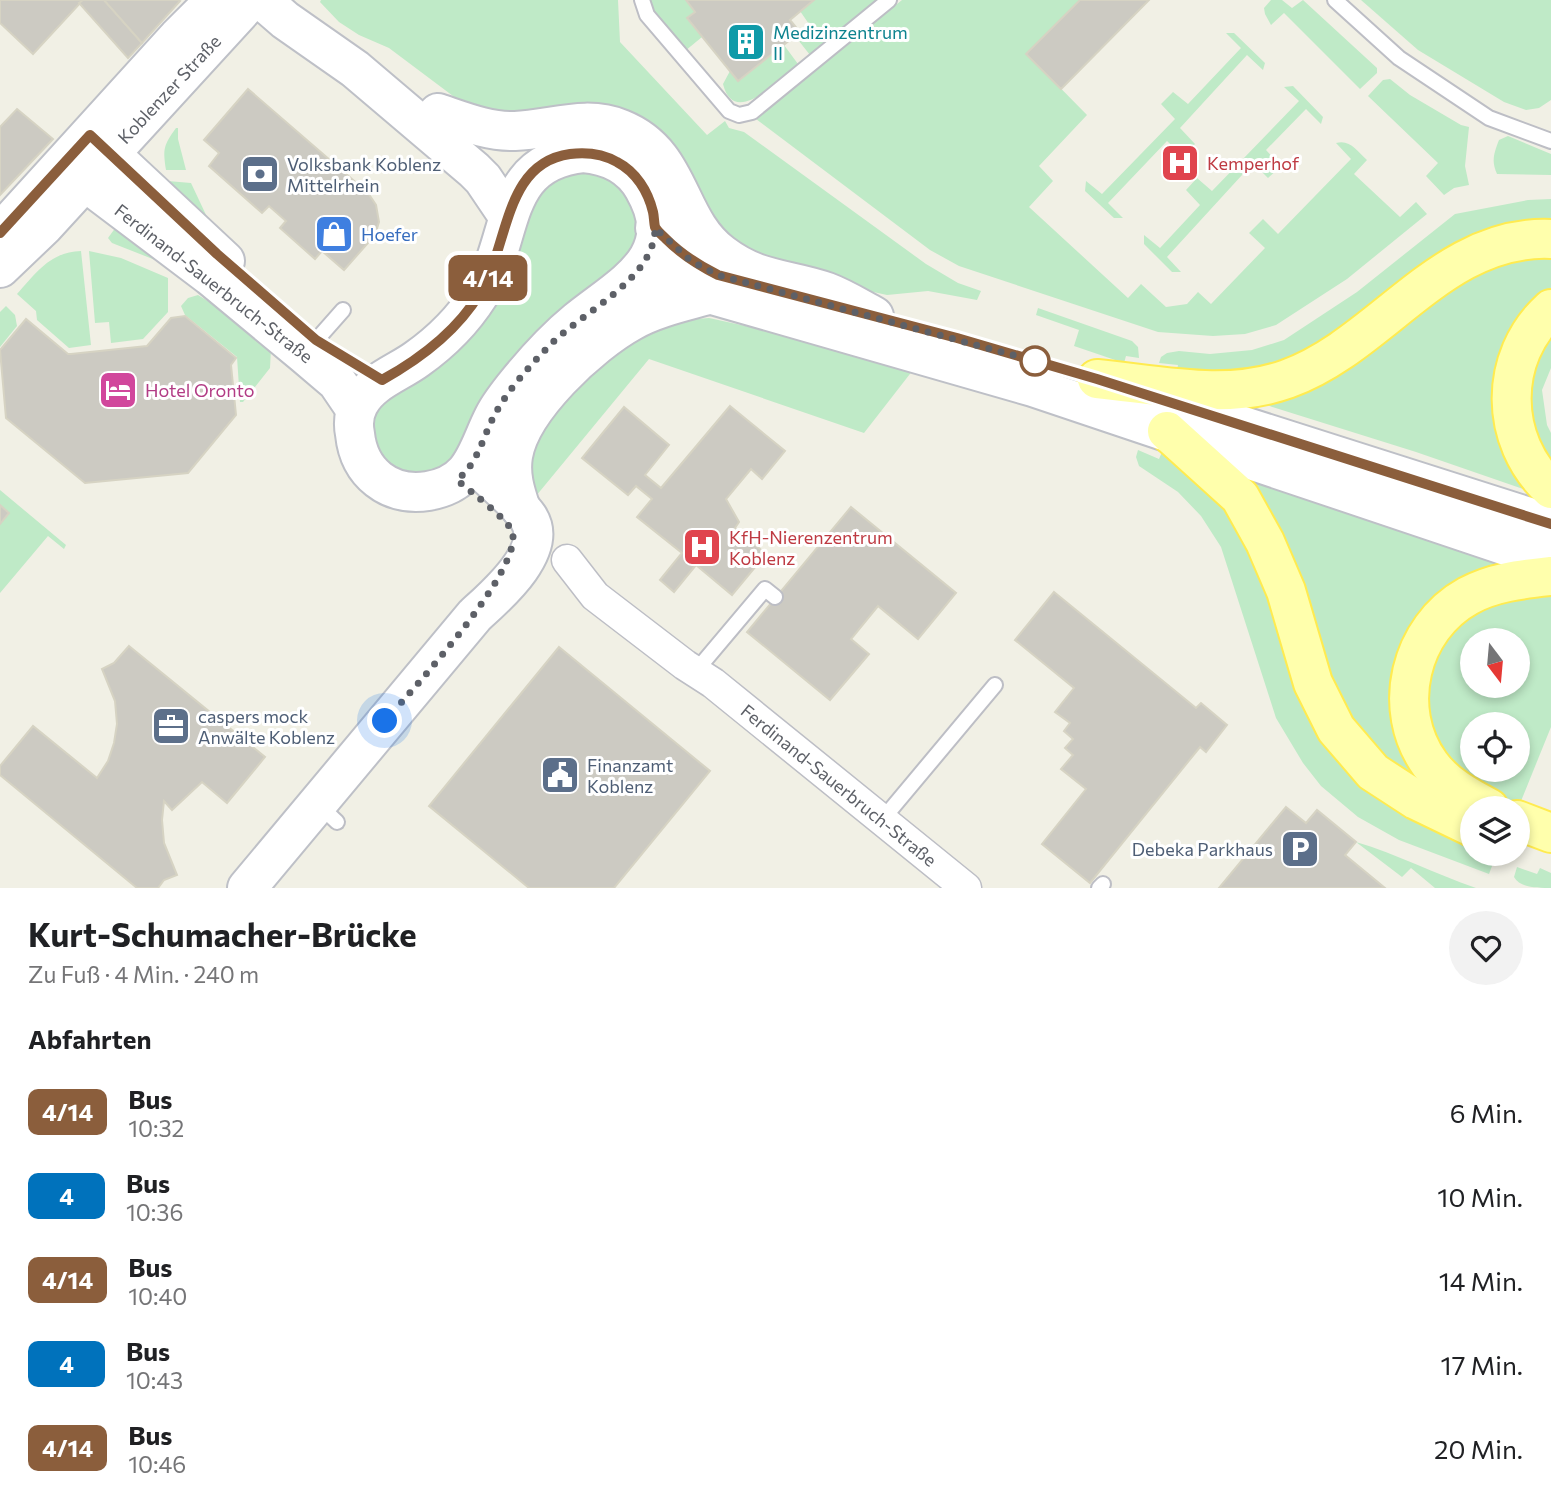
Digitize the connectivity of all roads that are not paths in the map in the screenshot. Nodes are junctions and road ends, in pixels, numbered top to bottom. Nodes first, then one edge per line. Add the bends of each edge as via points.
1 (215, 0) edge
2 (251, 0) edge
3 (262, 0) edge
4 (303, 0) edge
5 (642, 0) edge
6 (889, 0) edge
7 (1335, 0) edge
8 (438, 113) junction
9 (1551, 141) edge
10 (100, 144) junction
11 (543, 164) junction
12 (74, 174) junction
13 (508, 216) junction
14 (655, 228) junction
15 (0, 233) edge
16 (1551, 239) edge
17 (0, 268) edge
18 (632, 279) junction
19 (708, 295) junction
20 (1551, 309) edge
21 (343, 310) dead end
22 (874, 316) junction
23 (310, 347) junction
24 (1097, 379) junction
25 (382, 380) junction
26 (356, 410) junction
27 (1167, 431) junction
28 (465, 472) junction
29 (1551, 489) edge
30 (1551, 524) edge
31 (523, 529) junction
32 (1551, 561) edge
33 (1551, 576) edge
34 (775, 597) dead end
35 (703, 673) junction
36 (995, 685) dead end
37 (1470, 796) edge
38 (882, 820) junction
39 (1460, 821) edge
40 (1530, 825) edge
41 (1551, 833) edge
42 (1530, 849) edge
43 (1551, 857) edge
44 (247, 888) edge
45 (966, 888) edge

1 - 10 main road, Koblenzer Straße via 178,37
2 - 10 main road, Koblenzer Straße
3 - 13 main road via 355,69 474,170
4 - 8 main road
5 - 6 lane via 647,15 729,111 739,115 752,112
7 - 9 lane via 1399,58 1489,118
8 - 11 main road via 487,153 509,161
8 - 22 main road via 503,131 588,122 620,129 637,137 664,163 700,231 721,254 751,272 825,291
10 - 12 main road, Koblenzer Straße
10 - 23 main road, Ferdinand-Sauerbruch-Straße
11 - 13 main road via 520,188
11 - 14 main road via 583,153 619,163 648,196
12 - 15 main road, Koblenzer Straße
12 - 17 main road, Koblenzer Straße via 44,226
12 - 23 main road, Ferdinand-Sauerbruch-Straße
13 - 25 main road via 497,259 480,295 432,348
14 - 18 main road via 652,251
14 - 22 main road via 691,261 718,275
16 - 24 main road via 1520,241 1460,262 1334,357 1286,380 1220,391
18 - 19 main road via 663,281
18 - 28 main road via 577,321 534,363 494,415
19 - 27 main road via 967,366
19 - 31 main road via 626,324 556,384 524,426 515,447 512,477
20 - 29 main road via 1523,345 1510,392 1514,425 1528,462
21 - 23 lane
22 - 24 main road
23 - 25 main road, Ferdinand-Sauerbruch-Straße
23 - 26 main road, Ferdinand-Sauerbruch-Straße
24 - 30 main road
25 - 26 main road
26 - 28 main road via 357,449 377,481 416,492 437,488
27 - 32 main road
27 - 39 main road via 1240,497 1286,591 1313,683 1336,729 1373,772
28 - 31 main road, Ferdinand-Sauerbruch-Straße
31 - 35 street, Ferdinand-Sauerbruch-Straße via 610,585 680,642
31 - 44 main road via 475,615 327,812
33 - 37 main road via 1487,587 1451,606 1418,650 1408,696 1418,743 1447,782
34 - 35 lane via 765,589
35 - 38 street, Ferdinand-Sauerbruch-Straße
36 - 38 lane
38 - 45 street, Ferdinand-Sauerbruch-Straße
40 - 41 main road
42 - 43 main road

